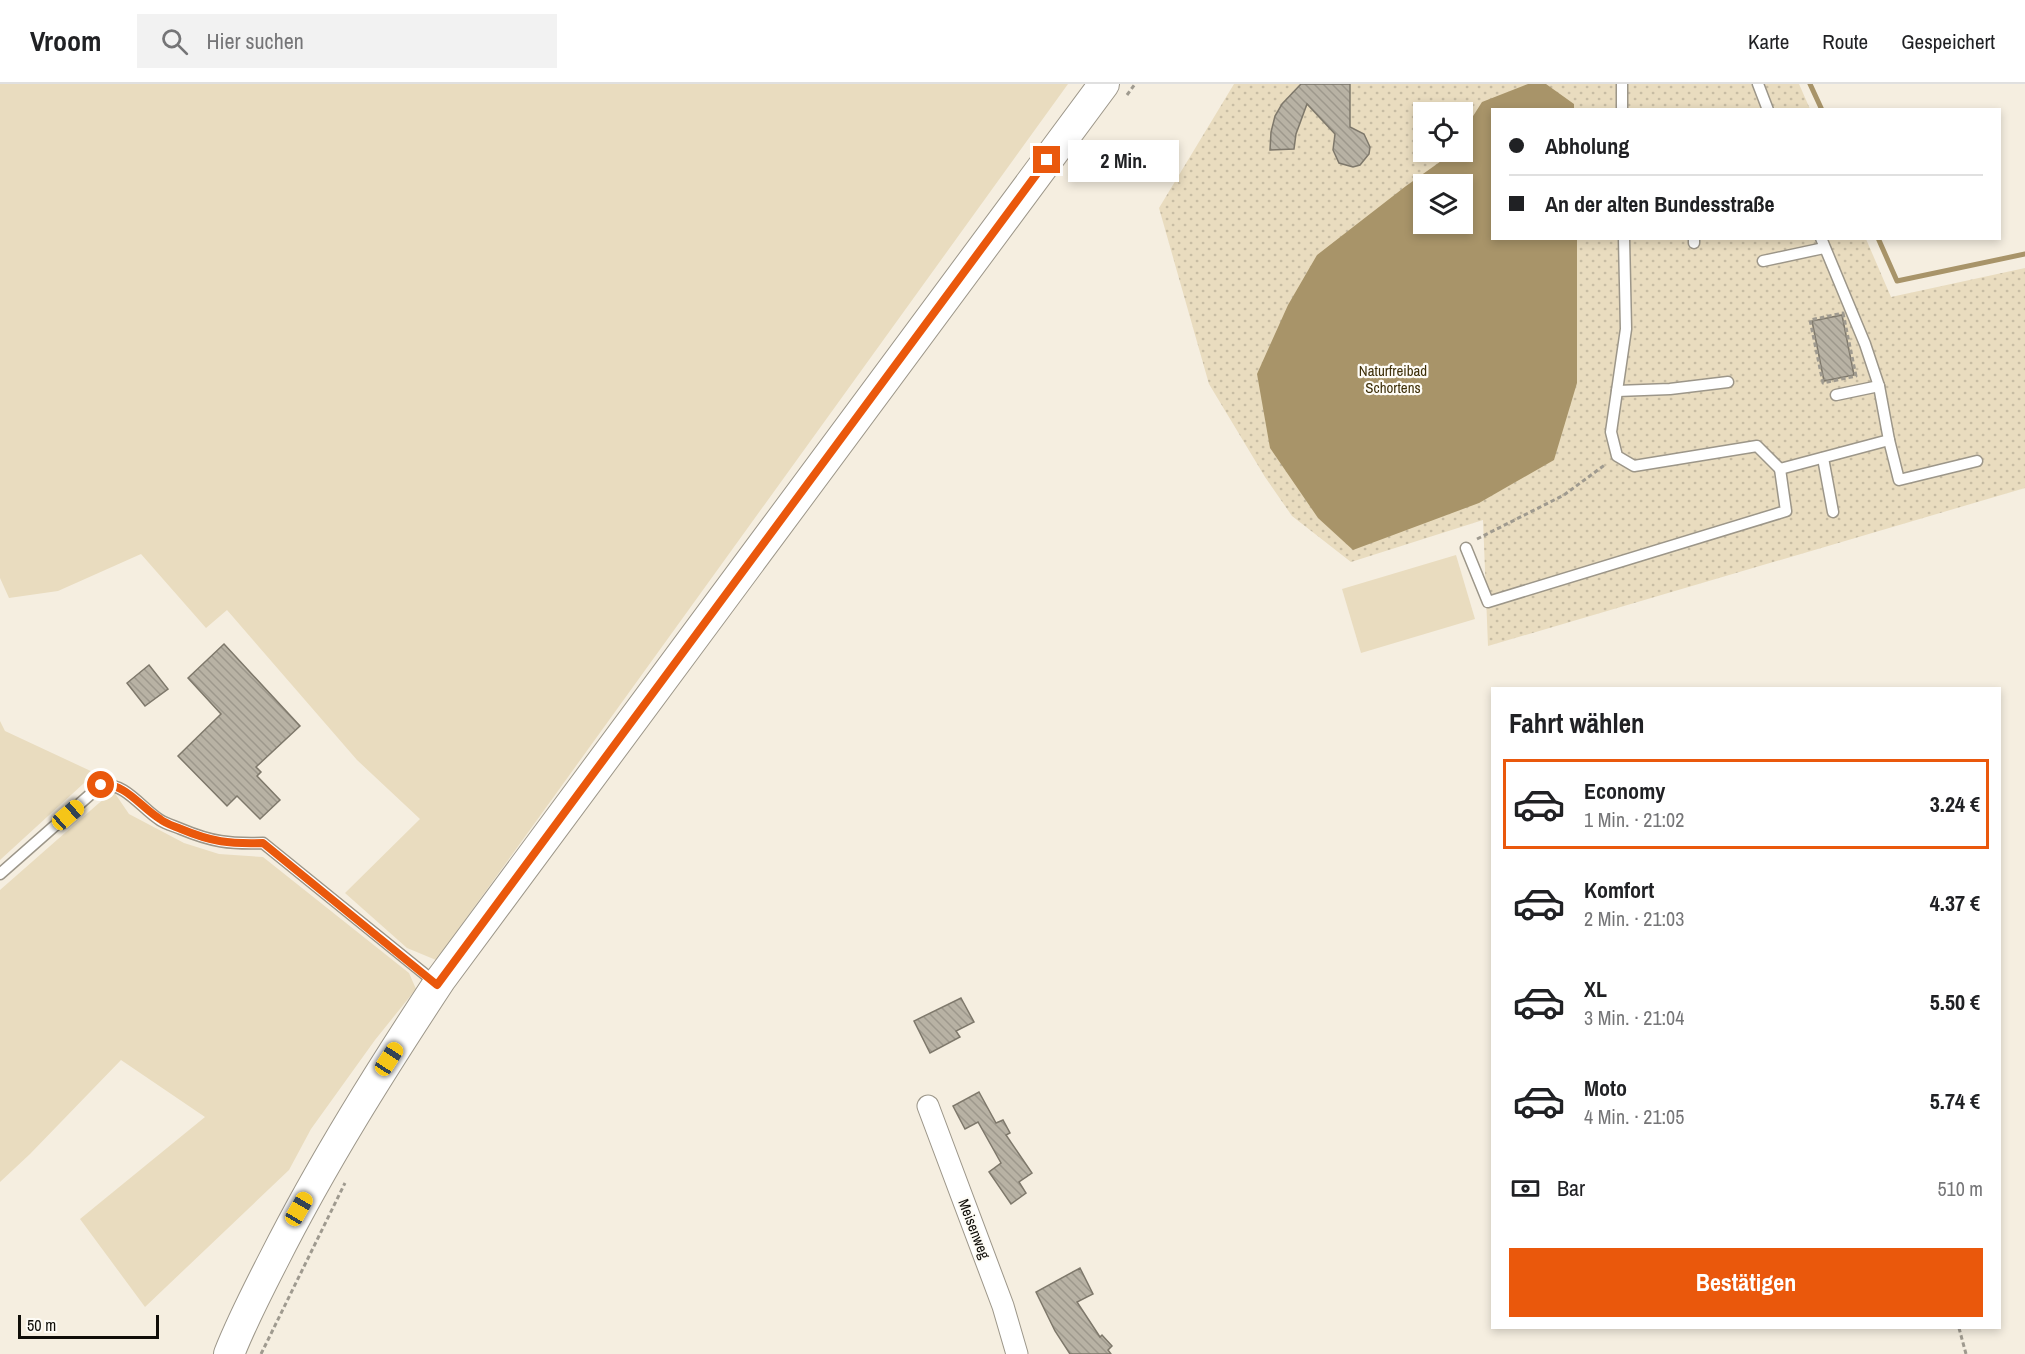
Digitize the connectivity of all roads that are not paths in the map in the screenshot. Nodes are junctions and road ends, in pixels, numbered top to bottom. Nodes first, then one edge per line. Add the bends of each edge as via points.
1 (1622, 84) edge
2 (1758, 84) edge
3 (1112, 94) edge
4 (1622, 108) edge
5 (1767, 108) edge
6 (1624, 240) edge
7 (1823, 243) edge
8 (1763, 261) dead end
9 (1728, 382) dead end
10 (1879, 386) junction
11 (1617, 392) junction
12 (1836, 395) dead end
13 (1889, 440) junction
14 (1823, 458) junction
15 (1977, 461) dead end
16 (1780, 469) junction
17 (1833, 512) dead end
18 (1466, 548) road end
19 (0, 874) edge
20 (437, 985) junction
21 (928, 1106) dead end
22 (229, 1354) edge
23 (1017, 1354) edge

1 - 4 lane
2 - 5 lane
3 - 20 street
6 - 11 lane via 1626,329
7 - 8 lane
7 - 10 lane
9 - 11 lane
10 - 12 lane
10 - 13 lane
11 - 16 lane via 1611,432 1617,456 1634,466 1757,446
13 - 14 lane
13 - 15 lane via 1899,480
14 - 16 lane
14 - 17 lane
16 - 18 lane via 1786,511 1488,602
19 - 20 lane via 101,785 110,784 160,820 205,839 231,844 263,843
20 - 22 street via 299,1209
21 - 23 street, Meisenweg via 1003,1306

